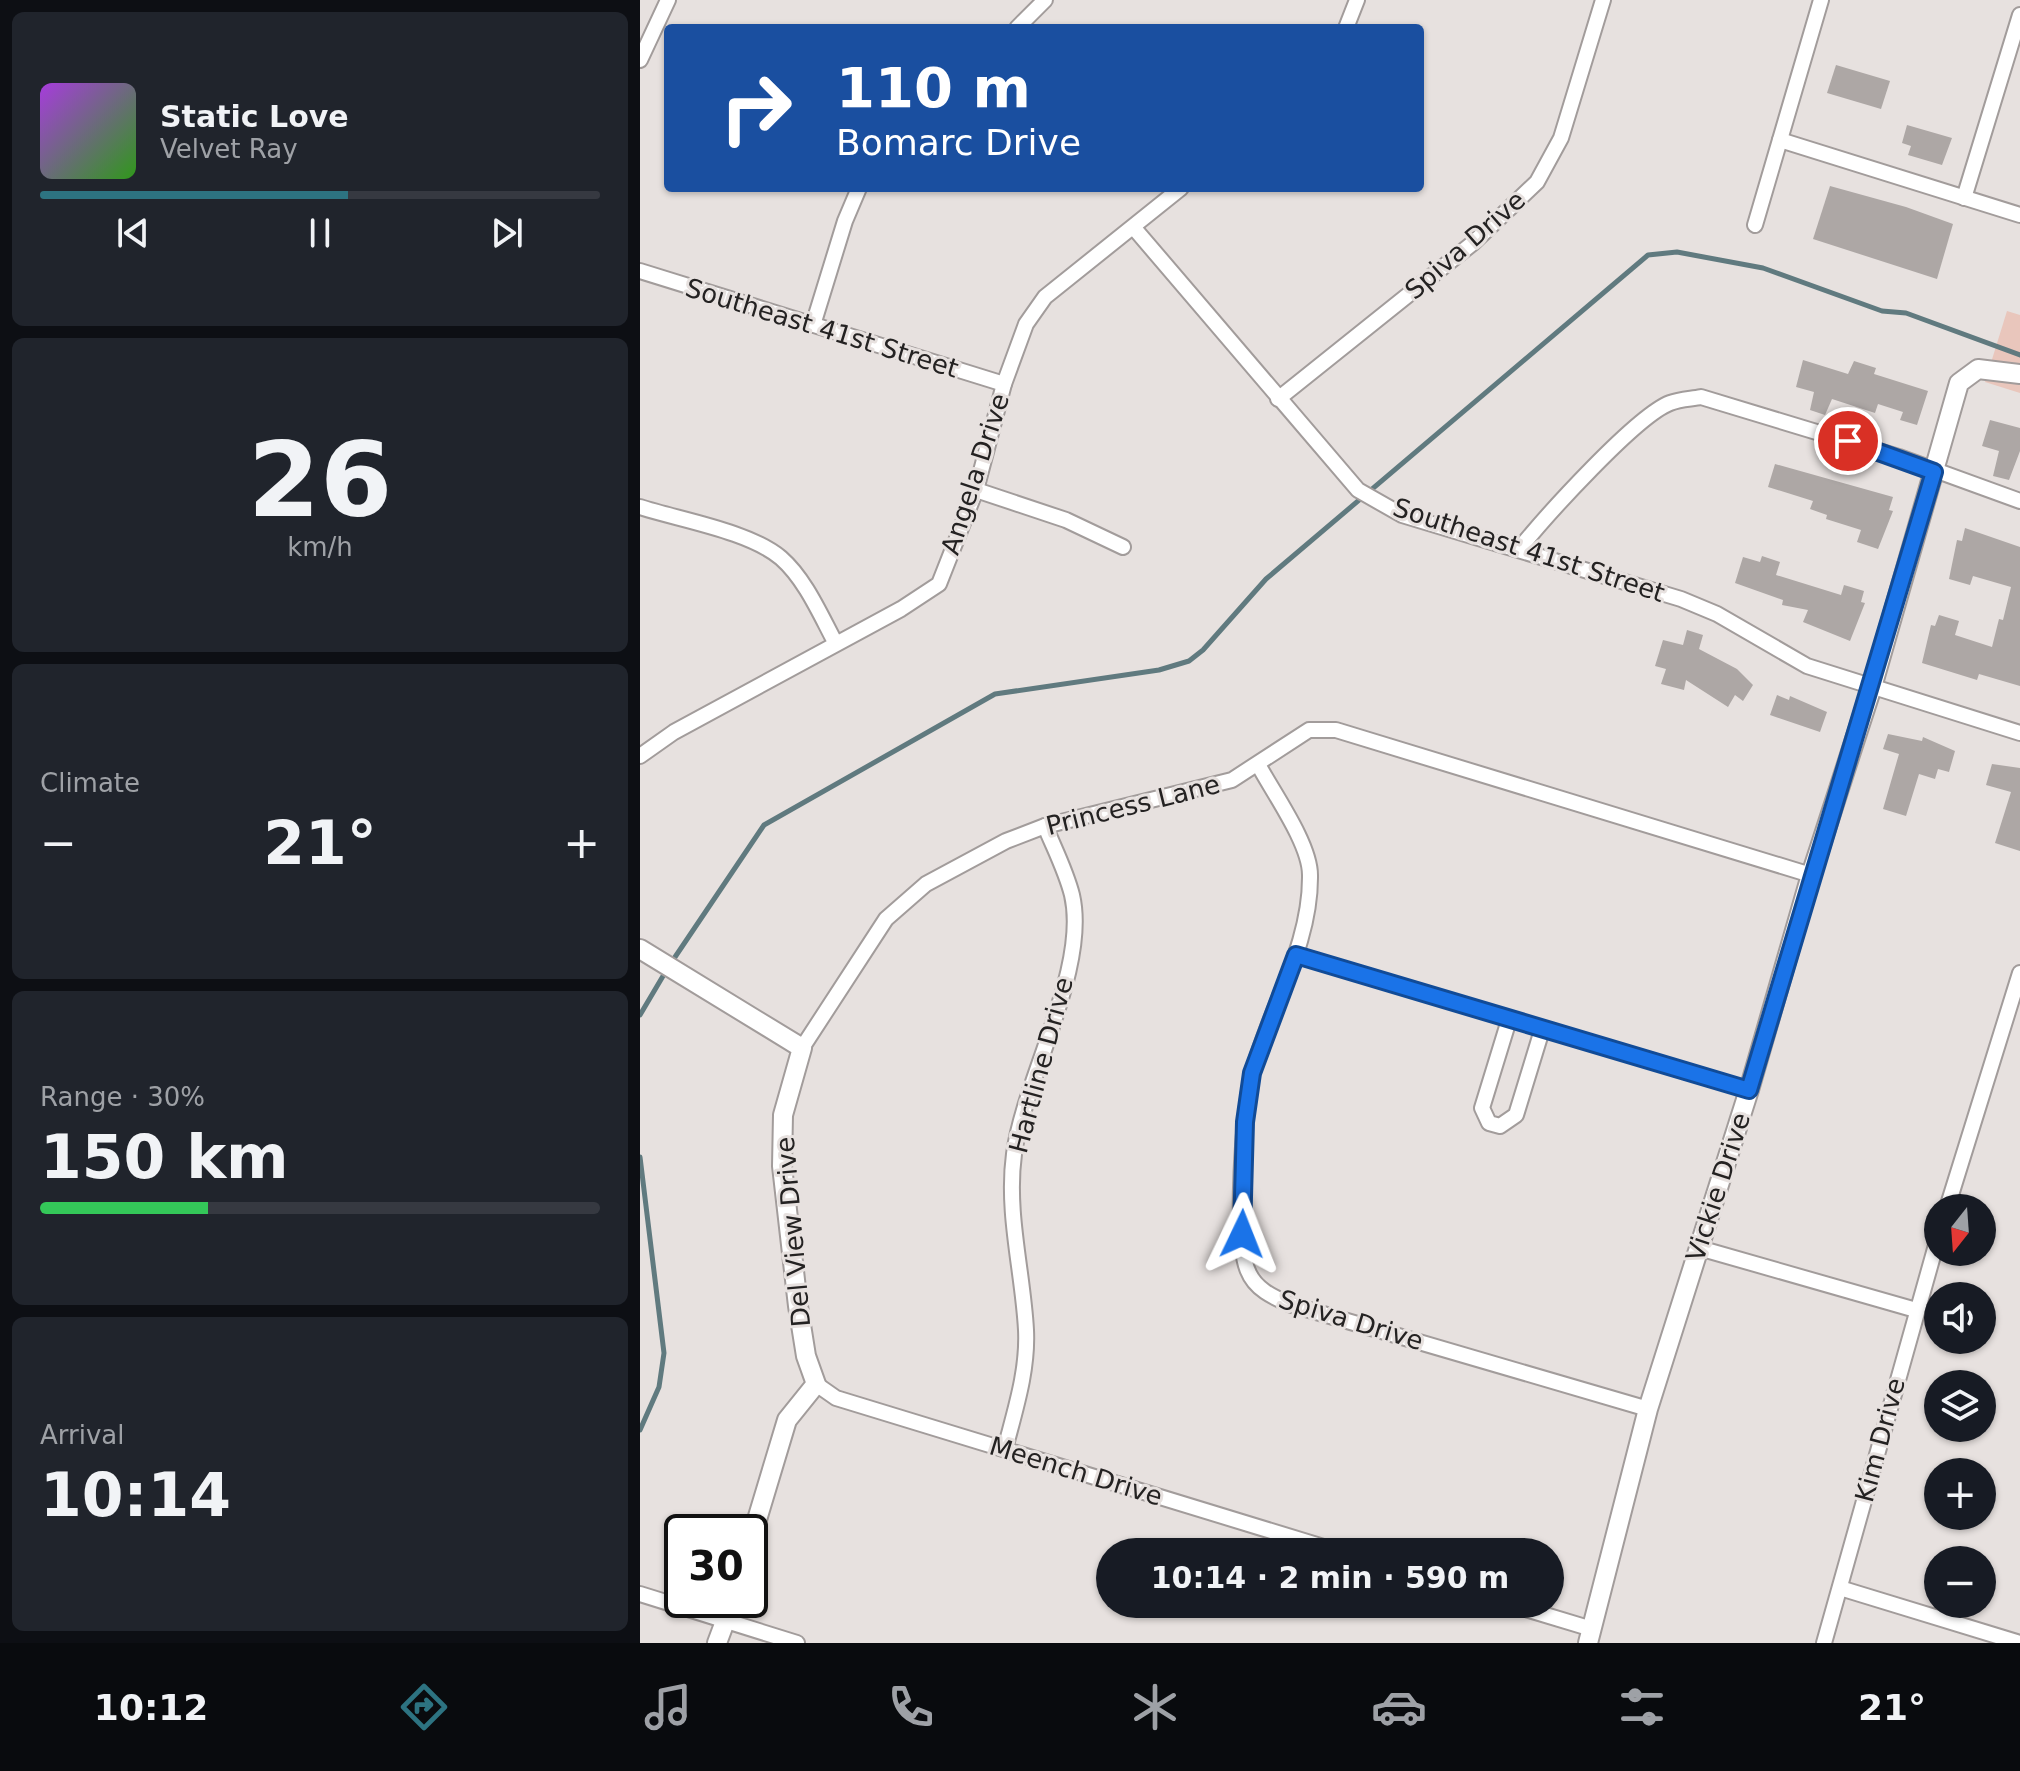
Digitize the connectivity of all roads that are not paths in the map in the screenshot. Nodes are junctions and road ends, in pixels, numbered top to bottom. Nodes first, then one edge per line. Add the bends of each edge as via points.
1 (668, 0) edge
2 (1045, 0) edge
3 (1357, 0) edge
4 (1603, 0) edge
5 (1821, 0) edge
6 (2020, 15) edge
7 (1021, 24) edge
8 (1348, 24) edge
9 (640, 60) edge
10 (1780, 140) junction
11 (857, 192) edge
12 (1176, 192) edge
13 (1964, 198) junction
14 (2020, 215) edge
15 (1755, 225) dead end
16 (1134, 228) junction
17 (640, 271) edge
18 (813, 325) junction
19 (2020, 374) edge
20 (1004, 384) junction
21 (1278, 399) junction
22 (1934, 472) junction
23 (976, 490) junction
24 (2020, 501) edge
25 (640, 507) edge
26 (1123, 547) dead end
27 (1520, 548) junction
28 (835, 642) junction
29 (1872, 687) junction
30 (2020, 733) edge
31 (640, 756) edge
32 (1259, 766) junction
33 (1045, 826) junction
34 (1811, 875) junction
35 (640, 949) edge
36 (1296, 955) junction
37 (2020, 973) edge
38 (1509, 1020) junction
39 (1542, 1030) junction
40 (802, 1048) junction
41 (1749, 1090) junction
42 (1951, 1194) edge
43 (1699, 1248) junction
44 (1929, 1266) edge
45 (1916, 1310) junction
46 (816, 1384) junction
47 (1648, 1409) junction
48 (1005, 1449) junction
49 (759, 1514) edge
50 (1294, 1538) edge
51 (1840, 1588) junction
52 (640, 1594) edge
53 (728, 1618) edge
54 (1544, 1618) edge
55 (727, 1621) junction
56 (1590, 1636) edge
57 (717, 1643) edge
58 (797, 1643) edge
59 (1824, 1643) edge
60 (2020, 1643) edge

1 - 9 street
2 - 7 street
3 - 8 street
4 - 21 street, Spiva Drive via 1561,138 1537,182 1473,243
5 - 10 street
6 - 13 street
10 - 13 street
10 - 15 street
11 - 18 street
12 - 16 street, Angela Drive
13 - 14 street
16 - 20 street, Angela Drive via 1045,297 1026,324
16 - 21 street, Southeast 41st Street
17 - 18 street, Southeast 41st Street
18 - 20 street, Southeast 41st Street
19 - 22 street, Vickie Drive via 1978,369 1959,383
20 - 23 street, Angela Drive
21 - 27 street, Southeast 41st Street via 1358,490 1402,515
22 - 24 street
22 - 27 street via 1701,397 1670,403 1645,419
22 - 29 street, Vickie Drive
23 - 26 street via 1066,520
23 - 28 street, Angela Drive via 939,584
25 - 28 street via 737,537 780,558 811,598
27 - 29 street, Southeast 41st Street via 1681,599 1807,666
28 - 31 street, Angela Drive
29 - 30 street, Southeast 41st Street
29 - 34 street, Vickie Drive
32 - 33 street, Princess Lane via 1205,789
32 - 34 street, Princess Lane via 1309,730 1336,730
32 - 36 street, Spiva Drive via 1310,870 1310,899
33 - 40 street, Princess Lane via 926,884 886,919
33 - 48 street, Hartline Drive via 1072,896 1074,933 1014,1153 1013,1207 1026,1331 1024,1375
34 - 41 street, Vickie Drive
35 - 40 street
36 - 38 street
36 - 47 street, Spiva Drive via 1252,1073 1242,1234 1247,1271 1264,1292 1289,1304
37 - 42 street
38 - 39 street
38 - 39 street via 1482,1108 1489,1123 1500,1126 1516,1115
39 - 41 street
40 - 46 street, Del View Drive via 783,1115 782,1166 798,1306
41 - 43 street, Vickie Drive
43 - 45 street
43 - 47 street, Vickie Drive
44 - 45 street, Kim Drive
45 - 51 street, Kim Drive
46 - 48 street, Meench Drive via 836,1398
46 - 49 street via 787,1420
47 - 56 street, Vickie Drive
48 - 50 street, Meench Drive
51 - 59 street, Kim Drive
51 - 60 street
52 - 55 street
53 - 55 street
54 - 56 street
55 - 57 street
55 - 58 street

